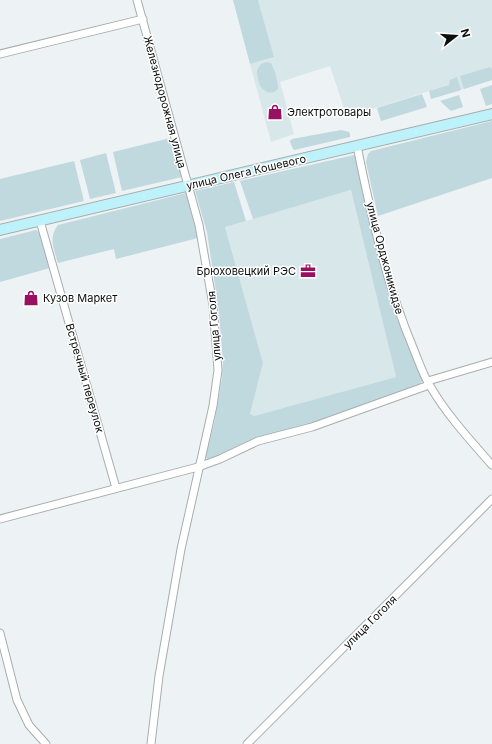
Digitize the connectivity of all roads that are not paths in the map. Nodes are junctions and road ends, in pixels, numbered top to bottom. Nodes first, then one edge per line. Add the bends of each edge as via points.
1 (137, 0) edge
2 (143, 19) junction
3 (0, 54) edge
4 (492, 114) edge
5 (358, 146) junction
6 (188, 185) junction
7 (40, 221) junction
8 (0, 230) edge
9 (492, 362) edge
10 (428, 383) junction
11 (492, 465) edge
12 (198, 467) junction
13 (116, 488) junction
14 (492, 499) edge
15 (0, 520) edge
16 (0, 633) edge
17 (46, 744) edge
18 (151, 744) edge
19 (247, 744) edge

1 - 2 street, Железнодорожная улица
2 - 3 street
2 - 6 street, Железнодорожная улица
4 - 5 main road, улица Олега Кошевого
5 - 6 main road, улица Олега Кошевого
5 - 10 street, улица Орджоникидзе via 372,219 392,293
6 - 7 main road, улица Олега Кошевого
6 - 12 street, улица Гоголя via 208,271 217,363 215,393
7 - 8 main road, улица Олега Кошевого
7 - 13 street, Встречный переулок
9 - 10 street
10 - 11 street, улица Орджоникидзе via 459,427
10 - 12 street via 312,427 258,441
12 - 13 street
12 - 18 street, улица Гоголя via 167,630
13 - 15 street
14 - 19 street, улица Гоголя
16 - 17 street via 17,700 29,725

